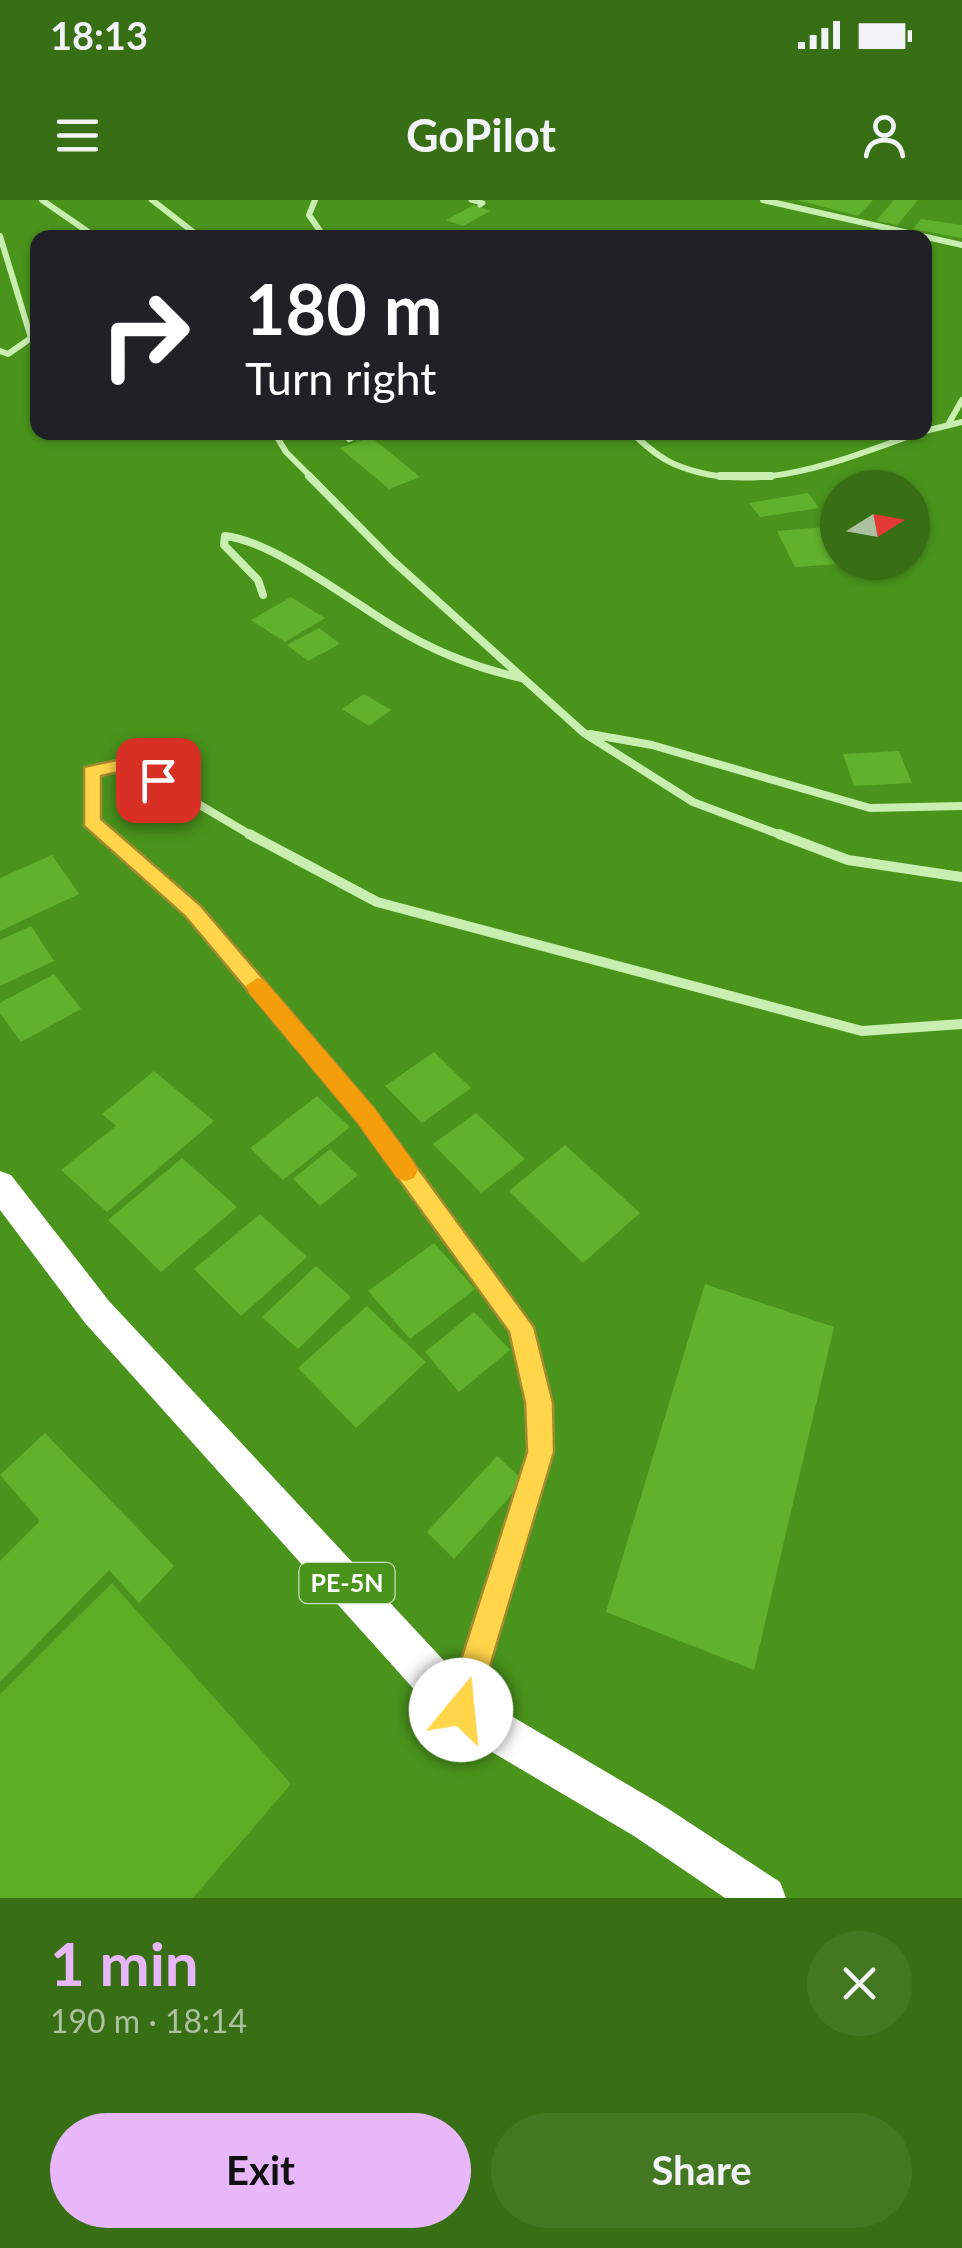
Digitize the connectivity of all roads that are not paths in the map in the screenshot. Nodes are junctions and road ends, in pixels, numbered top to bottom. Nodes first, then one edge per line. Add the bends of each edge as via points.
1 (42, 200) edge
2 (152, 200) edge
3 (315, 200) edge
4 (471, 200) edge
5 (762, 200) edge
6 (480, 205) dead end
7 (86, 230) edge
8 (191, 230) edge
9 (319, 230) edge
10 (895, 230) edge
11 (0, 236) edge
12 (932, 238) edge
13 (962, 245) edge
14 (0, 351) edge
15 (962, 400) edge
16 (962, 422) edge
17 (948, 423) junction
18 (932, 429) edge
19 (279, 440) edge
20 (641, 440) edge
21 (899, 440) edge
22 (262, 595) dead end
23 (524, 678) junction
24 (584, 733) junction
25 (962, 806) edge
26 (962, 877) edge
27 (962, 1024) edge
28 (0, 1186) edge
29 (461, 1710) junction
30 (764, 1898) edge

1 - 7 street
2 - 8 street
3 - 9 street via 309,215
4 - 6 lane
5 - 10 street
11 - 14 street via 30,338 8,354
12 - 13 street
15 - 17 street
16 - 17 street
17 - 18 street
19 - 23 street via 392,560
20 - 21 street via 674,464 741,480 796,474
22 - 23 street via 258,580 224,545 225,536 303,569 432,650 486,674
23 - 24 street
24 - 25 street via 652,745 870,808
24 - 26 street via 693,802 848,860
27 - 29 street via 862,1031 377,902 130,763 91,772 91,821 205,925 365,1115 521,1327 539,1403 540,1452
28 - 29 highway, PE-5N via 98,1312
29 - 30 highway, PE-5N

